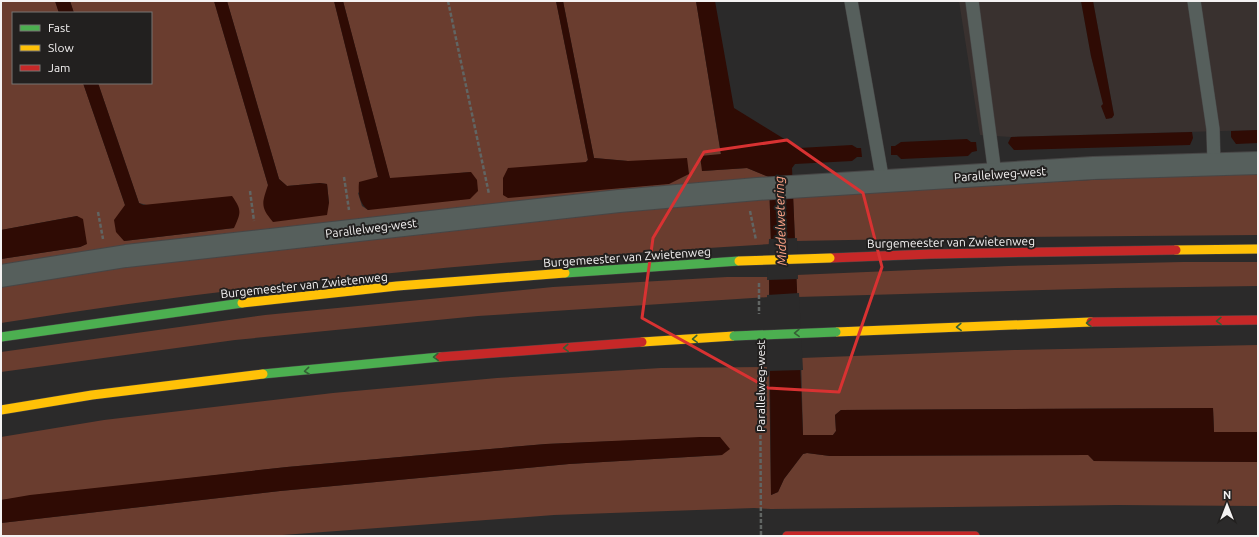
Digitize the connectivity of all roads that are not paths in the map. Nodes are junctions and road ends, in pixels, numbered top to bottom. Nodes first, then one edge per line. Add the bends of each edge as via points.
1 (851, 1) edge
2 (972, 1) edge
3 (1194, 1) edge
4 (1258, 163) edge
5 (1214, 164) junction
6 (995, 174) junction
7 (883, 182) junction
8 (1258, 249) edge
9 (1, 276) edge
10 (1258, 320) edge
11 (1, 337) edge
12 (1, 410) edge
13 (787, 536) edge
14 (800, 536) edge
15 (975, 536) edge

1 - 7 lane
2 - 6 lane
3 - 5 lane via 1213,129
4 - 5 street, Parallelweg-west
5 - 6 street, Parallelweg-west
6 - 7 street, Parallelweg-west
7 - 9 street, Parallelweg-west via 750,190 493,214 108,259
8 - 11 main road, Burgemeester van Zwietenweg, bridge via 932,254 739,261 518,276 349,291
10 -> 12 main road, bridge via 1053,324 734,336 416,358 91,394
13 - 14 main road
14 - 15 main road

